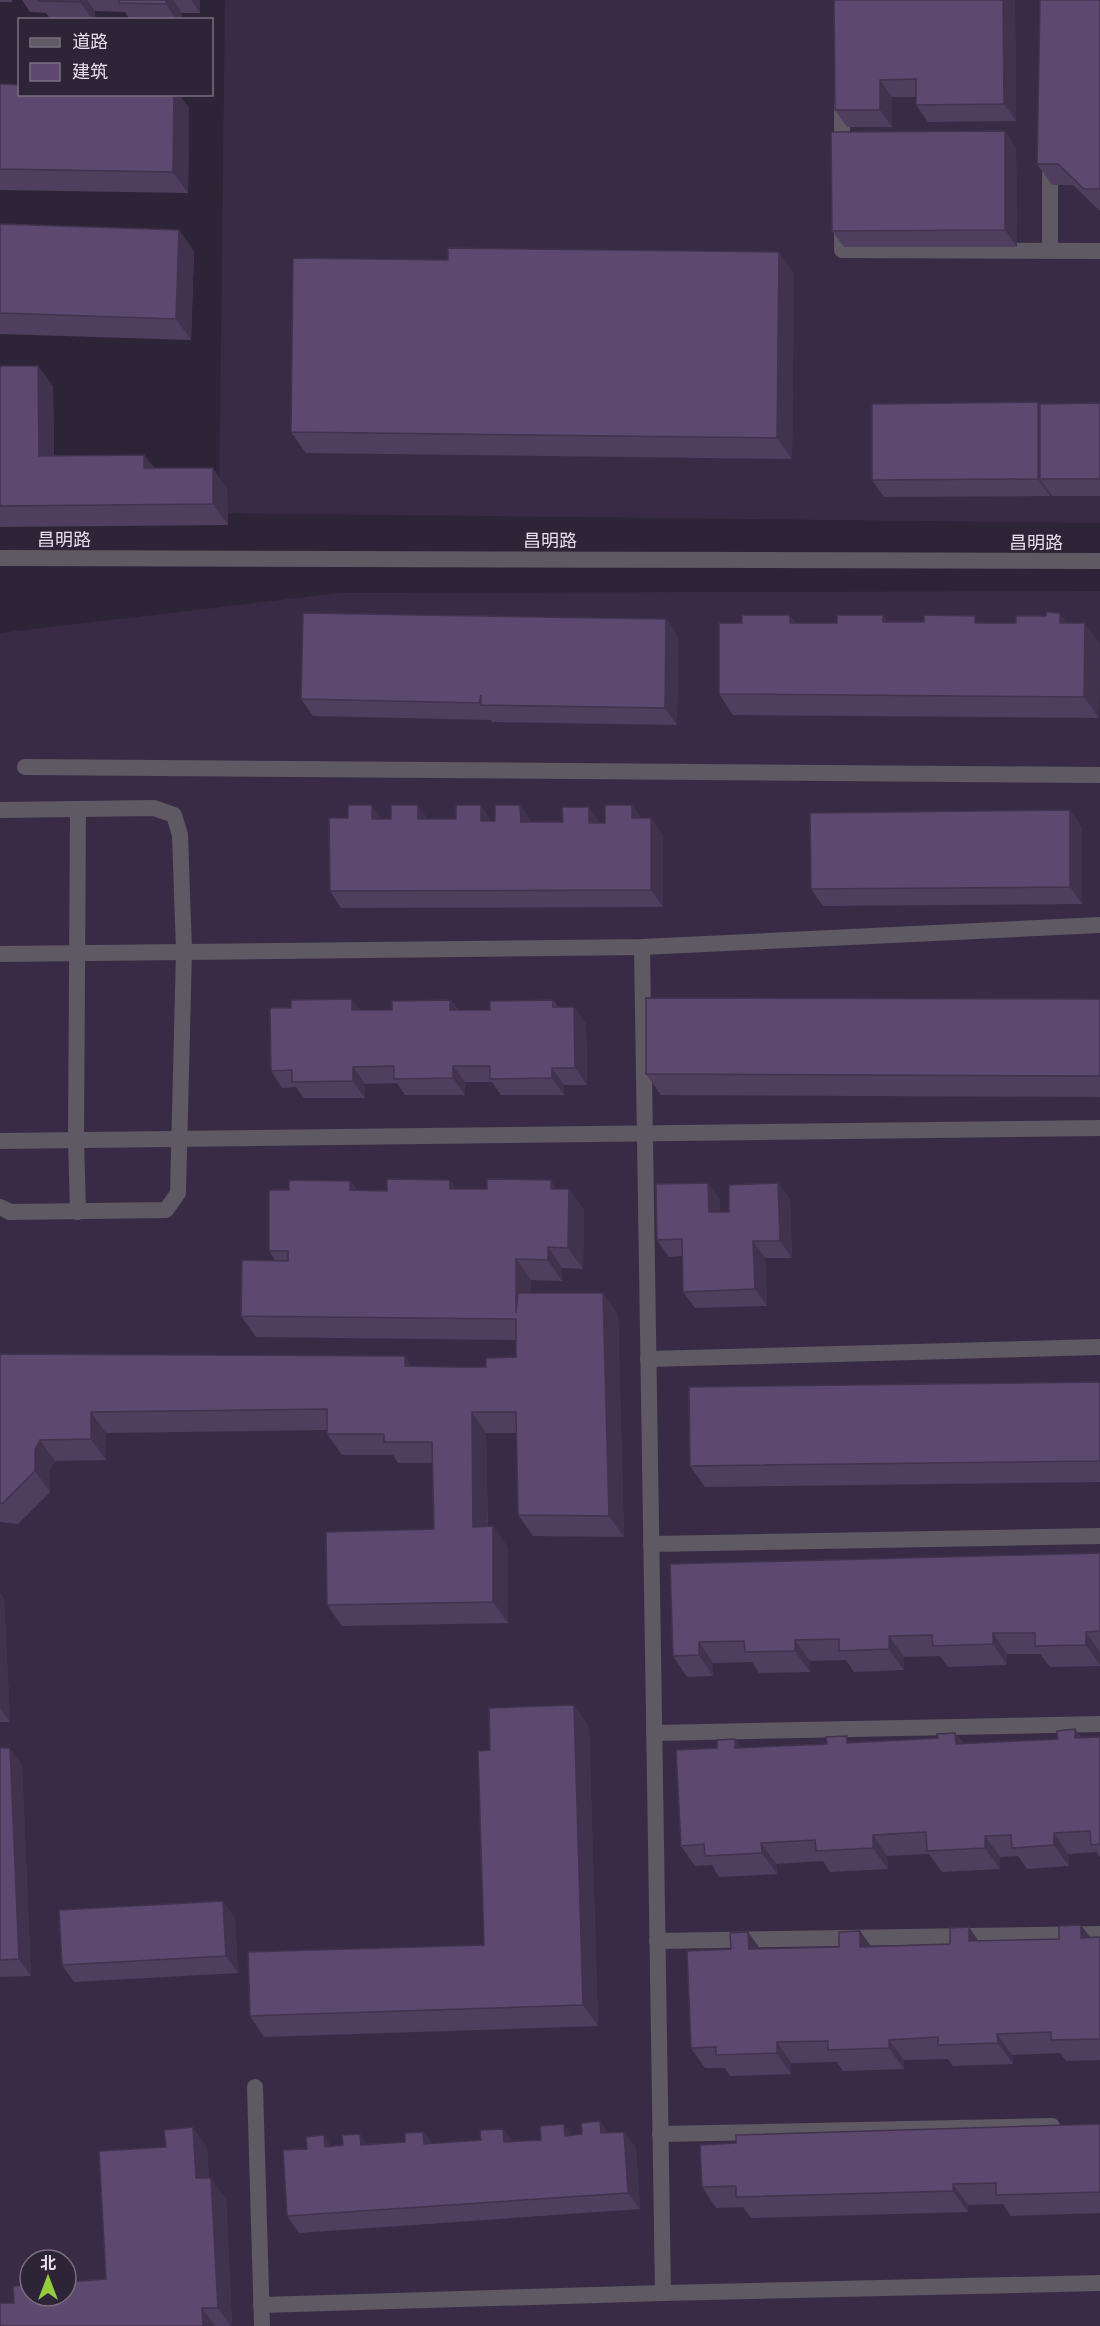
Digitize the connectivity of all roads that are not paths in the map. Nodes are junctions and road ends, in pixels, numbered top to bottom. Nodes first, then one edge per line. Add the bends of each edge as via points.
1 (842, 83) edge
2 (1050, 143) edge
3 (842, 166) edge
4 (842, 202) edge
5 (1050, 250) junction
6 (1100, 251) edge
7 (0, 558) edge
8 (1100, 561) edge
9 (25, 767) dead end
10 (1100, 775) edge
11 (78, 809) junction
12 (0, 810) edge
13 (1100, 925) edge
14 (642, 946) junction
15 (184, 951) junction
16 (79, 952) junction
17 (0, 954) edge
18 (1100, 1128) edge
19 (645, 1133) junction
20 (180, 1138) junction
21 (76, 1139) junction
22 (0, 1141) edge
23 (0, 1207) edge
24 (78, 1212) junction
25 (1100, 1347) edge
26 (648, 1359) junction
27 (1100, 1536) edge
28 (651, 1544) junction
29 (1100, 1724) edge
30 (654, 1733) junction
31 (1100, 1934) edge
32 (657, 1941) junction
33 (255, 2087) dead end
34 (1064, 2126) edge
35 (660, 2134) junction
36 (1100, 2283) edge
37 (663, 2293) junction
38 (261, 2305) junction
39 (262, 2326) edge

1 - 3 street
2 - 5 street
4 - 5 street via 842,250
5 - 6 street
7 - 8 street, 昌明路
9 - 10 street
11 - 12 street
11 - 15 street via 154,808 174,815 180,835
11 - 16 street
13 - 14 street
14 - 15 street
14 - 19 street
15 - 16 street
15 - 20 street
16 - 17 street
16 - 21 street
18 - 19 street
19 - 20 street
19 - 26 street
20 - 21 street
20 - 24 street via 178,1193 166,1210
21 - 22 street
21 - 24 street
23 - 24 street via 10,1212
25 - 26 street
26 - 28 street
27 - 28 street
28 - 30 street
29 - 30 street
30 - 32 street
31 - 32 street
32 - 35 street
33 - 38 street
34 - 35 street
35 - 37 street
36 - 37 street
37 - 38 street
38 - 39 street

